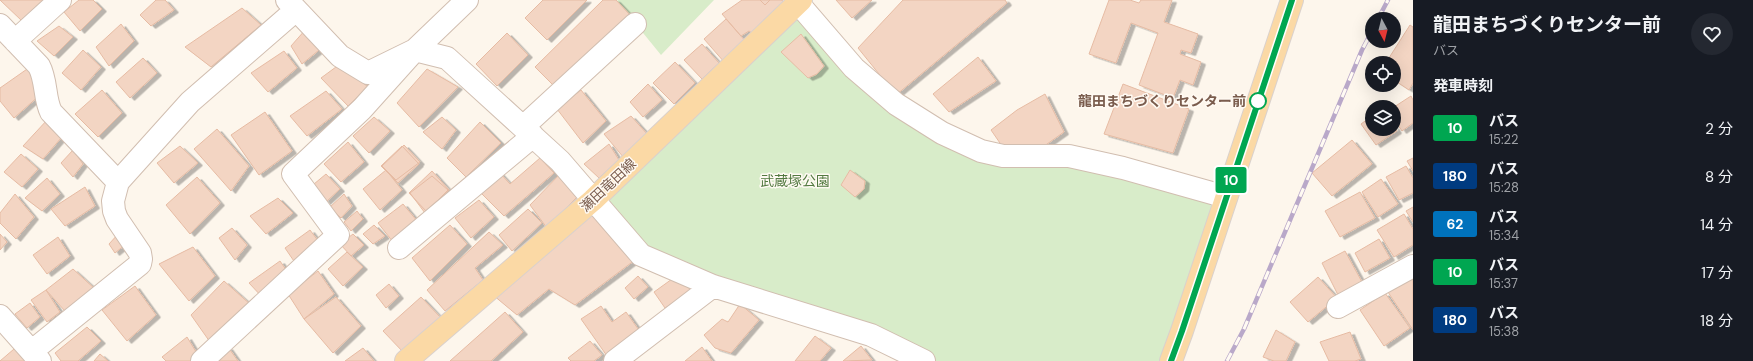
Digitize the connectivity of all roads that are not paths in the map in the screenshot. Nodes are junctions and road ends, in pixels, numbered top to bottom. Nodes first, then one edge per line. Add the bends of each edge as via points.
1 (60, 0) edge
2 (467, 0) edge
3 (1292, 0) edge
4 (800, 1) edge
5 (291, 5) edge
6 (635, 24) dead end
7 (0, 25) edge
8 (15, 40) junction
9 (415, 50) junction
10 (528, 131) junction
11 (118, 182) junction
12 (1226, 197) junction
13 (593, 200) junction
14 (399, 248) dead end
15 (1413, 266) edge
16 (713, 286) junction
17 (1338, 307) dead end
18 (0, 316) edge
19 (422, 352) edge
20 (36, 356) edge
21 (202, 361) edge
22 (406, 361) edge
23 (615, 361) edge
24 (924, 361) edge
25 (1171, 361) edge

1 - 8 street
2 - 9 street
3 - 12 main road
4 - 12 street via 854,68 896,104 942,133 981,151 1003,156 1069,156 1124,168
4 - 13 main road, 瀬田竜田線
5 - 9 street via 340,56 368,73
5 - 11 street via 190,102
6 - 10 street
7 - 8 street
8 - 11 street via 43,73 51,112
9 - 10 street via 447,58
9 - 21 street via 362,109 293,174 338,235
10 - 13 street via 560,161
10 - 14 street
11 - 20 street via 113,201 114,211 140,253 140,264
12 - 25 main road
13 - 16 street via 640,255
13 - 19 main road, 瀬田竜田線
15 - 17 street
16 - 23 street
16 - 24 street via 871,335
18 - 20 street
19 - 22 main road, 瀬田竜田線

